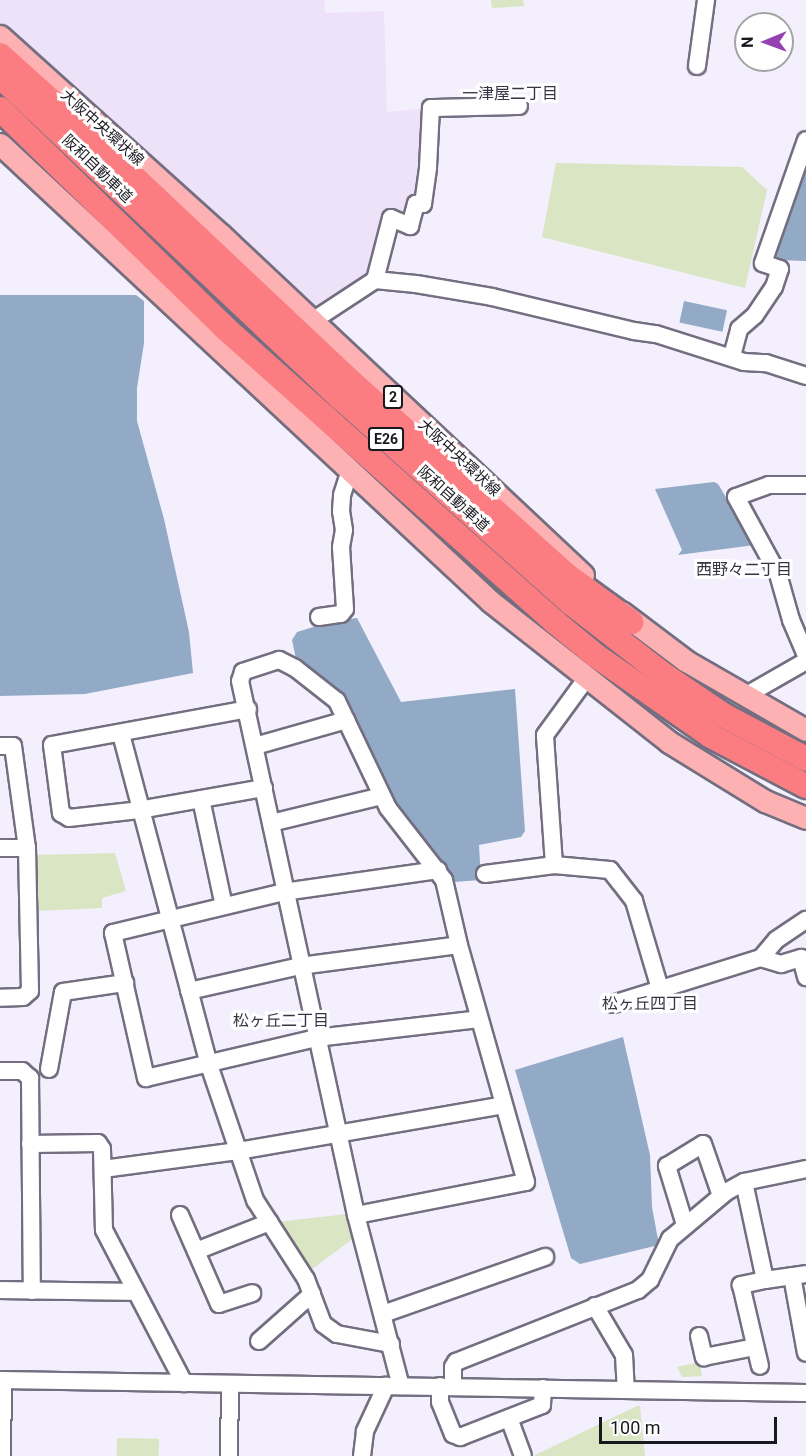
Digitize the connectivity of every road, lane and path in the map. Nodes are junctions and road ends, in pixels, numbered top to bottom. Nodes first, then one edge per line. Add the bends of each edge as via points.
1 (706, 0) edge
2 (0, 36) edge
3 (0, 55) edge
4 (697, 66) dead end
5 (0, 76) edge
6 (519, 106) dead end
7 (0, 109) edge
8 (806, 140) edge
9 (0, 144) edge
10 (375, 280) junction
11 (311, 322) junction
12 (732, 356) junction
13 (806, 376) edge
14 (350, 470) junction
15 (806, 485) edge
16 (319, 617) dead end
17 (631, 622) junction
18 (806, 656) edge
19 (806, 661) edge
20 (586, 678) junction
21 (745, 696) junction
22 (248, 709) junction
23 (346, 720) junction
24 (806, 729) edge
25 (121, 734) junction
26 (0, 746) edge
27 (255, 746) junction
28 (806, 759) edge
29 (806, 786) edge
30 (264, 788) junction
31 (382, 796) junction
32 (201, 799) junction
33 (139, 810) junction
34 (804, 818) edge
35 (270, 823) junction
36 (0, 848) edge
37 (27, 848) junction
38 (554, 865) junction
39 (438, 870) junction
40 (485, 874) dead end
41 (284, 892) junction
42 (224, 906) junction
43 (170, 918) junction
44 (806, 920) edge
45 (459, 945) junction
46 (804, 957) edge
47 (761, 958) junction
48 (300, 966) junction
49 (806, 977) edge
50 (125, 983) junction
51 (660, 989) junction
52 (189, 991) junction
53 (0, 998) edge
54 (613, 1004) dead end
55 (479, 1019) junction
56 (316, 1038) junction
57 (208, 1062) junction
58 (49, 1069) dead end
59 (0, 1071) edge
60 (503, 1105) junction
61 (338, 1132) junction
62 (30, 1144) junction
63 (238, 1151) junction
64 (806, 1168) edge
65 (103, 1169) junction
66 (744, 1182) junction
67 (721, 1196) junction
68 (180, 1215) dead end
69 (356, 1215) junction
70 (270, 1222) junction
71 (685, 1225) junction
72 (196, 1251) junction
73 (545, 1257) dead end
74 (799, 1275) edge
75 (765, 1280) junction
76 (0, 1290) edge
77 (32, 1291) junction
78 (135, 1292) junction
79 (252, 1293) dead end
80 (312, 1294) junction
81 (595, 1306) junction
82 (383, 1314) junction
83 (699, 1336) dead end
84 (259, 1341) dead end
85 (391, 1344) junction
86 (755, 1347) junction
87 (806, 1353) edge
88 (759, 1366) dead end
89 (1, 1380) edge
90 (184, 1383) junction
91 (230, 1385) junction
92 (394, 1386) junction
93 (446, 1386) junction
94 (543, 1388) junction
95 (626, 1389) junction
96 (806, 1393) edge
97 (509, 1418) junction
98 (2, 1456) edge
99 (229, 1456) edge
100 (362, 1456) edge
101 (523, 1456) edge

1 - 4 street
2 - 11 main road, 大阪中央環状線 / 2 via 220,234
3 - 17 highway via 314,348 565,574
5 - 28 highway, 阪和自動車道 / E26 via 342,399 571,603 703,702
6 - 10 street via 431,108 423,204 416,204 410,226 391,218
7 - 29 highway, 阪和自動車道 / E26 via 225,328 555,622 623,676 711,736
8 - 12 street via 763,263 780,269 774,287 755,315 739,329
9 - 14 main road
10 - 11 street
10 - 12 street via 492,297 656,334
11 - 17 main road, 大阪中央環状線 / 2
12 - 13 street
14 - 16 street via 341,511 345,609 341,614
14 - 20 main road via 490,601
15 - 18 street via 769,485 736,497 778,574
17 - 21 main road, 大阪中央環状線 / 2
19 - 21 street
20 - 34 main road via 669,742 765,801
20 - 38 street via 545,735
21 - 24 main road, 大阪中央環状線 / 2
22 - 23 street via 240,681 243,672 279,660 337,701
22 - 25 street
22 - 27 street
23 - 27 street
23 - 31 street
25 - 33 street
25 - 33 street via 52,745 61,813 69,818
26 - 37 street via 13,746
27 - 30 street
30 - 32 street
30 - 35 street
31 - 35 street
31 - 39 street
32 - 33 street
32 - 42 street
33 - 43 street
35 - 41 street
36 - 37 street
37 - 53 street via 30,991 23,998
38 - 40 street
38 - 51 street via 610,870 634,901
39 - 41 street
39 - 45 street via 444,880
41 - 42 street
41 - 48 street
42 - 43 street
43 - 50 street via 113,933
43 - 52 street
44 - 47 street via 776,940
45 - 48 street
45 - 55 street
46 - 47 street via 781,964
46 - 49 street
47 - 51 street
48 - 52 street
48 - 56 street
50 - 57 street via 146,1078
50 - 58 street via 63,992
51 - 54 street
52 - 57 street
55 - 56 street
55 - 60 street
56 - 57 street
56 - 61 street
57 - 63 street
59 - 62 street via 22,1071 30,1078
60 - 61 street
60 - 69 street via 526,1182
61 - 63 street
61 - 69 street
62 - 65 street via 98,1143
62 - 77 street
63 - 65 street
63 - 70 street via 255,1200
64 - 66 street
65 - 78 street via 104,1230
66 - 67 street
66 - 75 street
67 - 71 street
67 - 71 street via 703,1144 667,1166
68 - 72 street
69 - 82 street
70 - 72 street
70 - 80 street
71 - 81 street via 670,1239 650,1280 638,1290
72 - 79 street via 219,1304
73 - 82 street
74 - 75 street
74 - 87 street
75 - 86 street via 741,1286
76 - 77 street
77 - 78 street
78 - 90 street
80 - 84 street
80 - 85 street via 323,1324 337,1334
81 - 93 street via 456,1362
81 - 95 street via 624,1355
82 - 85 street
83 - 86 street via 705,1357
85 - 92 street
86 - 88 street
89 - 90 street
89 - 98 street
90 - 91 street
91 - 92 street
91 - 99 street
92 - 93 street
92 - 100 street via 365,1431
93 - 94 street
93 - 97 street via 440,1402 453,1434 460,1437
94 - 95 street
94 - 97 street via 542,1405
95 - 96 street
97 - 101 street

